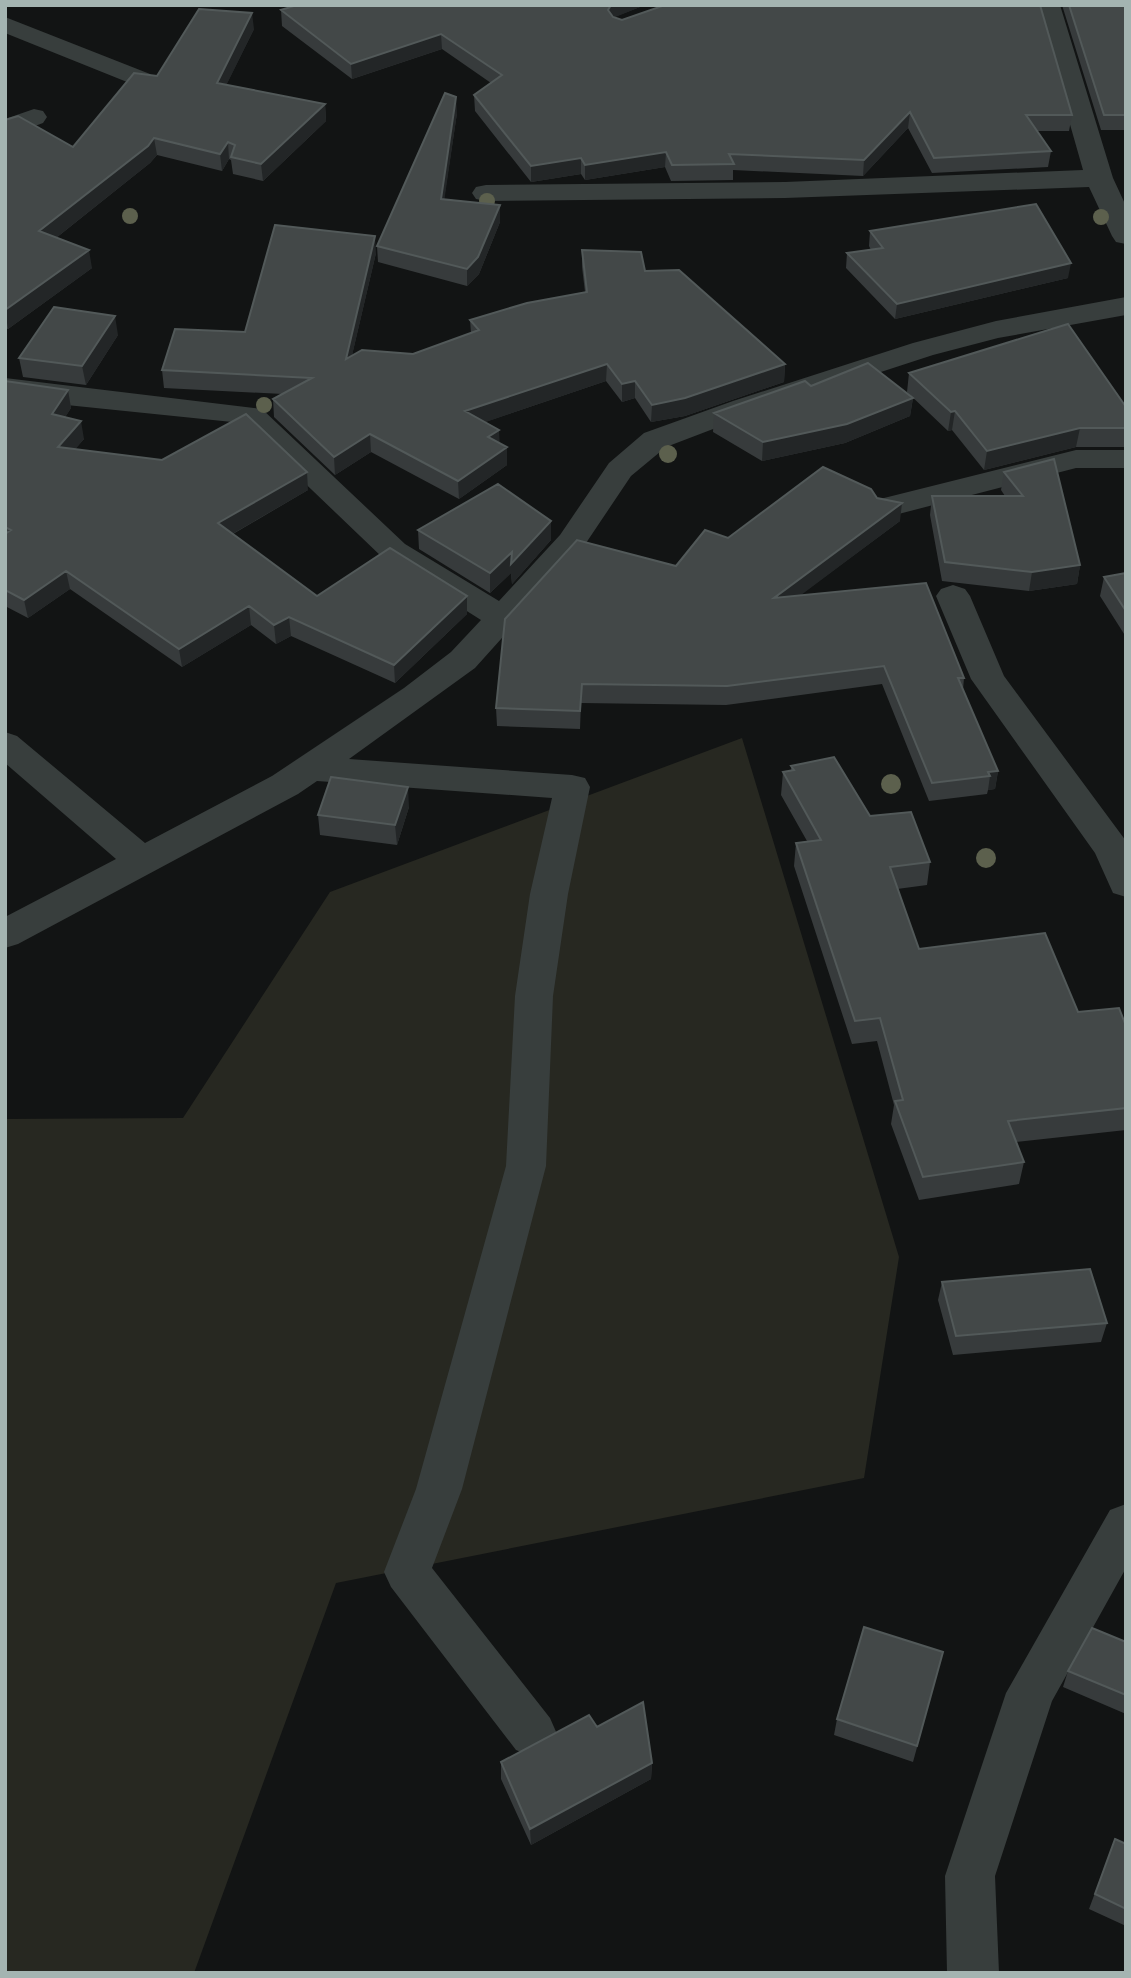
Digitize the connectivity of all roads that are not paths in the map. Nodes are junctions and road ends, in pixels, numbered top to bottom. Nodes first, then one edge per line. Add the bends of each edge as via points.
1 (1048, 5) edge
2 (5, 24) edge
3 (141, 79) edge
4 (34, 117) dead end
5 (5, 129) edge
6 (1099, 178) junction
7 (486, 193) dead end
8 (1126, 236) edge
9 (1126, 306) edge
10 (5, 387) edge
11 (1126, 459) edge
12 (887, 507) edge
13 (953, 597) dead end
14 (501, 617) junction
15 (5, 744) edge
16 (310, 768) junction
17 (142, 862) junction
18 (1126, 884) edge
19 (5, 934) edge
20 (1126, 1524) edge
21 (533, 1734) dead end
22 (973, 1973) edge

1 - 6 street
2 - 3 street
4 - 5 street
6 - 7 street via 785,190
6 - 8 street
9 - 14 street via 923,349 655,440 620,470 571,542
10 - 14 street via 251,415 394,551
11 - 12 street via 1076,459
13 - 18 street via 988,679 1112,849
14 - 16 street via 463,660
15 - 17 street
16 - 17 street
16 - 21 street via 572,788 549,894 534,996 526,1167 439,1489 407,1572
17 - 19 street
20 - 22 street via 1030,1692 970,1876

